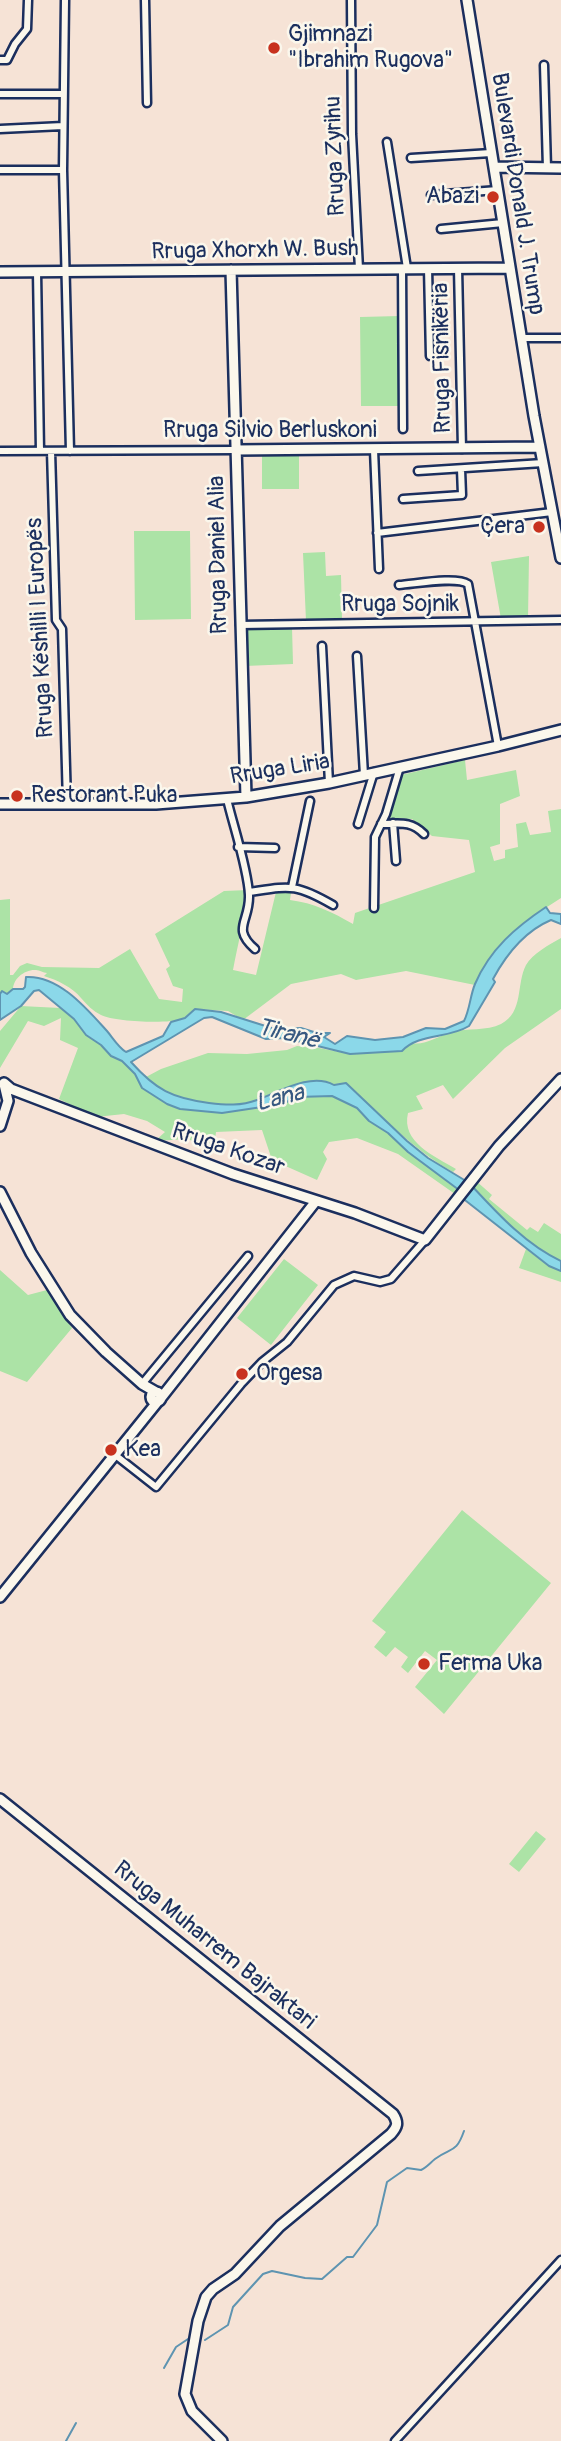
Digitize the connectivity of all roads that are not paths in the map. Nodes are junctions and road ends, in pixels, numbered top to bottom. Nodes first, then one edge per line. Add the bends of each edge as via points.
1 (28, 0) edge
2 (65, 0) edge
3 (145, 0) edge
4 (351, 0) edge
5 (465, 0) edge
6 (0, 61) edge
7 (544, 65) dead end
8 (0, 94) edge
9 (64, 94) junction
10 (146, 103) dead end
11 (63, 125) junction
12 (0, 129) edge
13 (387, 142) dead end
14 (491, 153) junction
15 (411, 158) dead end
16 (494, 167) junction
17 (547, 168) junction
18 (561, 168) edge
19 (0, 170) edge
20 (63, 170) junction
21 (498, 190) junction
22 (431, 195) dead end
23 (503, 223) junction
24 (441, 229) dead end
25 (404, 268) junction
26 (428, 268) junction
27 (458, 268) junction
28 (510, 268) junction
29 (359, 269) junction
30 (231, 270) junction
31 (0, 272) edge
32 (37, 272) junction
33 (66, 272) junction
34 (522, 338) junction
35 (561, 338) edge
36 (430, 356) dead end
37 (403, 429) dead end
38 (540, 447) junction
39 (462, 449) junction
40 (236, 450) junction
41 (374, 450) junction
42 (51, 451) junction
43 (70, 451) junction
44 (0, 452) edge
45 (40, 452) junction
46 (543, 463) junction
47 (461, 469) junction
48 (418, 471) dead end
49 (403, 499) dead end
50 (556, 511) edge
51 (377, 533) junction
52 (561, 558) edge
53 (379, 569) dead end
54 (399, 585) dead end
55 (561, 620) edge
56 (475, 622) junction
57 (240, 625) junction
58 (322, 646) dead end
59 (357, 656) dead end
60 (561, 730) edge
61 (498, 746) junction
62 (400, 767) junction
63 (369, 774) junction
64 (329, 783) junction
65 (246, 797) junction
66 (227, 799) junction
67 (310, 801) dead end
68 (67, 803) junction
69 (0, 804) edge
70 (393, 823) junction
71 (358, 824) dead end
72 (381, 824) junction
73 (424, 834) dead end
74 (239, 847) junction
75 (275, 848) dead end
76 (396, 861) dead end
77 (292, 887) junction
78 (249, 892) junction
79 (333, 905) dead end
80 (374, 908) dead end
81 (255, 949) dead end
82 (561, 1079) edge
83 (2, 1082) edge
84 (19, 1092) junction
85 (8, 1101) junction
86 (0, 1126) edge
87 (1, 1195) edge
88 (317, 1201) junction
89 (425, 1240) junction
90 (248, 1256) dead end
91 (142, 1384) junction
92 (157, 1396) junction
93 (114, 1454) junction
94 (0, 1597) edge
95 (0, 1798) edge
96 (561, 2260) edge
97 (222, 2441) edge
98 (395, 2441) edge

1 - 6 street via 27,29 7,60
2 - 9 street
3 - 10 street
4 - 29 street, Rruga Zyrihu
5 - 14 street, Bulevardi Donald J. Trump
7 - 17 street
8 - 9 street
9 - 11 street
11 - 12 street
11 - 20 street
13 - 25 street
14 - 15 street
14 - 16 street, Bulevardi Donald J. Trump
16 - 17 street
16 - 21 street, Bulevardi Donald J. Trump
17 - 18 street
19 - 20 street
20 - 33 street
21 - 22 street
21 - 23 street, Bulevardi Donald J. Trump
23 - 24 street
23 - 28 street, Bulevardi Donald J. Trump
25 - 26 street, Rruga Xhorxh W. Bush
25 - 29 street, Rruga Xhorxh W. Bush
25 - 37 street
26 - 27 street, Rruga Xhorxh W. Bush
26 - 36 street
27 - 28 street, Rruga Xhorxh W. Bush
27 - 39 street, Rruga Fisnikëria
28 - 34 street, Bulevardi Donald J. Trump
29 - 30 street, Rruga Xhorxh W. Bush
30 - 33 street, Rruga Xhorxh W. Bush
30 - 40 street, Rruga Daniel Alia
31 - 32 street, Rruga Xhorxh W. Bush
32 - 33 street, Rruga Xhorxh W. Bush
32 - 45 street
33 - 43 street
34 - 35 street
34 - 38 street, Bulevardi Donald J. Trump
38 - 39 street, Rruga Silvio Berluskoni
38 - 46 street, Bulevardi Donald J. Trump
39 - 41 street, Rruga Silvio Berluskoni
40 - 41 street, Rruga Silvio Berluskoni
40 - 43 street, Rruga Silvio Berluskoni
40 - 57 street, Rruga Daniel Alia
41 - 51 street
42 - 43 street, Rruga Silvio Berluskoni
42 - 45 street, Rruga Silvio Berluskoni
42 - 68 street, Rruga Këshilli I Europës
44 - 45 street, Rruga Silvio Berluskoni
46 - 47 street
46 - 50 street, Bulevardi Donald J. Trump
47 - 48 street
47 - 49 street via 461,495
50 - 51 street
50 - 52 street, Bulevardi Donald J. Trump
51 - 53 street
54 - 56 street via 466,582
55 - 56 street, Rruga Sojnik
56 - 57 street, Rruga Sojnik
56 - 61 street
57 - 65 street, Rruga Daniel Alia
58 - 64 street
59 - 63 street
60 - 61 street, Rruga Liria
61 - 62 street, Rruga Liria
62 - 63 street, Rruga Liria
62 - 72 street
63 - 64 street, Rruga Liria
63 - 71 street
64 - 65 street, Rruga Liria
65 - 66 street, Rruga Liria
66 - 68 street, Rruga Liria
66 - 74 street
67 - 77 street
68 - 69 street, Rruga Liria
70 - 72 street
70 - 73 street via 411,824
70 - 76 street
72 - 80 street via 374,844
74 - 75 street
74 - 78 street
77 - 78 street
77 - 79 street
78 - 81 street via 242,932
82 - 89 street via 516,1126
83 - 84 street, Rruga Kozar
83 - 85 street
84 - 85 street
84 - 88 street, Rruga Kozar via 200,1162
85 - 86 street
87 - 91 street via 69,1315
88 - 89 street, Rruga Kozar
88 - 92 street
89 - 93 street via 391,1279 380,1282 354,1276 334,1286 287,1342 241,1384 156,1487
90 - 91 street
91 - 92 street
92 - 93 street
93 - 94 street
95 - 97 street, Rruga Muharrem Bajraktari via 397,2120 391,2134 280,2226 206,2297 185,2394 192,2411
96 - 98 street

